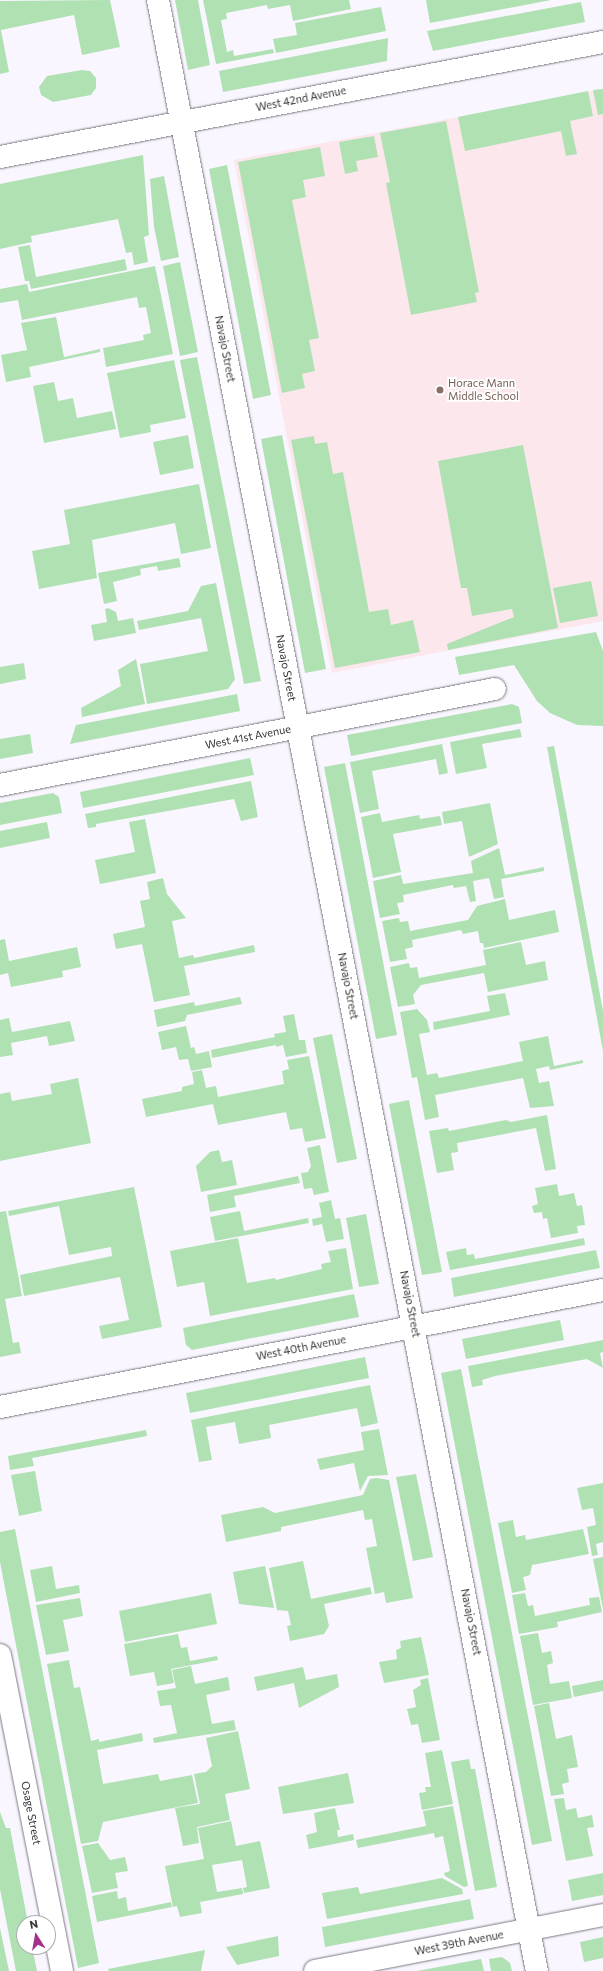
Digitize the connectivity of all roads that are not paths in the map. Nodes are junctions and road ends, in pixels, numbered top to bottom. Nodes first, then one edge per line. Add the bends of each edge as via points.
1 (158, 0) edge
2 (603, 42) edge
3 (182, 122) junction
4 (0, 157) edge
5 (495, 689) dead end
6 (297, 727) junction
7 (0, 785) edge
8 (603, 1290) edge
9 (414, 1326) junction
10 (0, 1407) edge
11 (0, 1655) edge
12 (603, 1916) edge
13 (529, 1929) junction
14 (62, 1971) edge
15 (315, 1971) edge
16 (537, 1971) edge

1 - 3 street, Navajo Street
2 - 3 street, West 42nd Avenue
3 - 4 street, West 42nd Avenue
3 - 6 street, Navajo Street
5 - 6 street, West 41st Avenue
6 - 7 street, West 41st Avenue
6 - 9 street, Navajo Street
8 - 9 street, West 40th Avenue
9 - 10 street, West 40th Avenue
9 - 13 street, Navajo Street
11 - 14 street, Osage Street
12 - 13 street, West 39th Avenue
13 - 15 street, West 39th Avenue
13 - 16 street, Navajo Street

